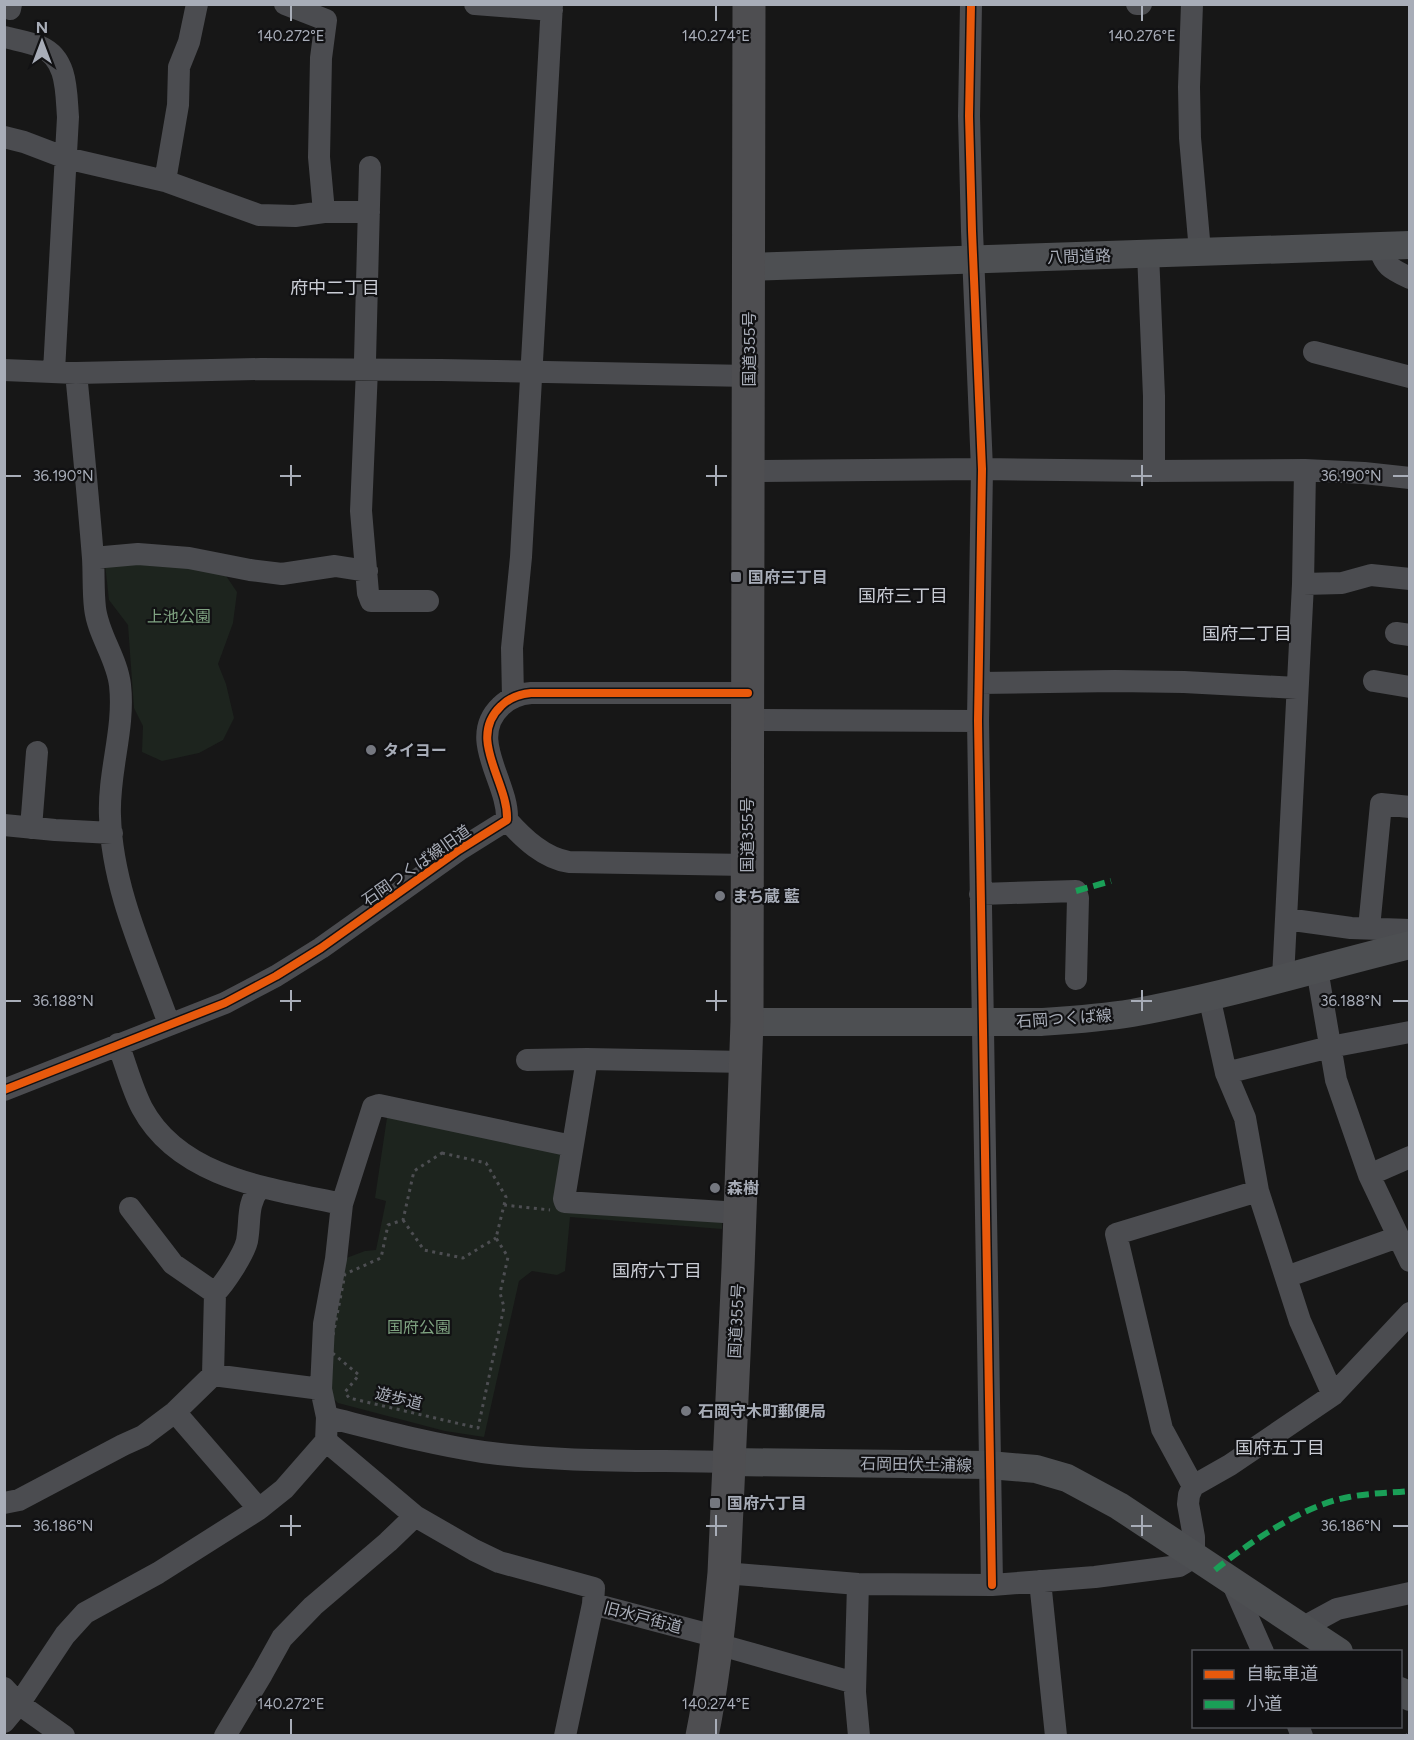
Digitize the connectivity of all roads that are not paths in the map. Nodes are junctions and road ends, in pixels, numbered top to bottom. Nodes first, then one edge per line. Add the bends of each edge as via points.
1 (197, 4) edge
2 (285, 4) edge
3 (475, 4) edge
4 (749, 4) edge
5 (971, 4) edge
6 (1192, 4) edge
7 (552, 7) edge
8 (4, 37) edge
9 (4, 137) edge
10 (66, 158) junction
11 (370, 167) dead end
12 (165, 181) junction
13 (324, 212) junction
14 (369, 212) junction
15 (1410, 245) edge
16 (1379, 246) junction
17 (1200, 250) junction
18 (1148, 253) junction
19 (973, 260) junction
20 (749, 267) junction
21 (1410, 278) edge
22 (1314, 352) dead end
23 (367, 369) junction
24 (4, 370) edge
25 (65, 372) junction
26 (532, 373) junction
27 (749, 376) junction
28 (1410, 377) edge
29 (982, 469) junction
30 (1305, 470) junction
31 (749, 471) junction
32 (1154, 471) junction
33 (1410, 478) edge
34 (93, 558) junction
35 (367, 571) junction
36 (1410, 579) edge
37 (1303, 584) junction
38 (428, 601) dead end
39 (1374, 681) dead end
40 (979, 683) junction
41 (1410, 687) edge
42 (1297, 688) junction
43 (513, 698) junction
44 (748, 706) junction
45 (978, 720) junction
46 (37, 752) dead end
47 (1410, 807) edge
48 (507, 820) junction
49 (4, 825) edge
50 (31, 828) junction
51 (112, 833) junction
52 (747, 865) junction
53 (980, 894) junction
54 (1286, 920) junction
55 (1369, 928) junction
56 (1410, 930) edge
57 (1410, 945) edge
58 (1317, 969) junction
59 (1283, 978) junction
60 (1076, 979) dead end
61 (1209, 996) junction
62 (747, 1022) junction
63 (984, 1022) junction
64 (169, 1024) junction
65 (1410, 1032) edge
66 (118, 1044) junction
67 (1330, 1047) junction
68 (586, 1059) junction
69 (527, 1060) dead end
70 (746, 1062) junction
71 (1226, 1073) junction
72 (4, 1090) edge
73 (572, 1146) junction
74 (1410, 1157) edge
75 (1369, 1174) junction
76 (260, 1187) junction
77 (1258, 1191) junction
78 (342, 1204) junction
79 (130, 1208) dead end
80 (740, 1213) junction
81 (1398, 1237) junction
82 (1410, 1261) edge
83 (1286, 1277) junction
84 (215, 1293) junction
85 (1410, 1313) edge
86 (213, 1375) junction
87 (321, 1389) junction
88 (1333, 1395) junction
89 (175, 1412) junction
90 (327, 1417) junction
91 (326, 1441) junction
92 (730, 1462) junction
93 (989, 1465) junction
94 (1193, 1486) junction
95 (4, 1503) edge
96 (259, 1509) junction
97 (415, 1516) junction
98 (1194, 1557) junction
99 (724, 1573) junction
100 (1040, 1581) junction
101 (1232, 1582) junction
102 (858, 1584) junction
103 (992, 1585) junction
104 (1410, 1593) edge
105 (593, 1604) junction
106 (302, 1616) junction
107 (1302, 1628) junction
108 (718, 1640) junction
109 (1262, 1650) edge
110 (1336, 1650) edge
111 (855, 1683) junction
112 (12, 1696) edge
113 (4, 1722) edge
114 (64, 1736) edge
115 (225, 1736) edge
116 (241, 1736) edge
117 (565, 1736) edge
118 (702, 1736) edge
119 (859, 1736) edge
120 (1056, 1736) edge

1 - 12 street via 189,42 178,67 178,105
2 - 13 street via 326,20 321,58 319,157
3 - 7 street
4 - 20 highway, 国道355号
5 - 19 street
6 - 17 street via 1190,138
7 - 26 street
8 - 10 street via 42,48 56,59 65,77
9 - 10 street
10 - 12 street
10 - 25 street
11 - 14 street
12 - 13 street via 259,215
13 - 14 street
14 - 23 street
15 - 16 main road, 八間道路
16 - 17 main road, 八間道路
16 - 21 street via 1386,265
17 - 18 main road, 八間道路
18 - 19 main road, 八間道路
18 - 32 street
19 - 20 main road, 八間道路
19 - 29 street
20 - 27 highway, 国道355号
22 - 28 street
23 - 25 street
23 - 26 street
23 - 35 street via 361,511
24 - 25 street
25 - 34 street
26 - 27 street
26 - 43 street via 512,648
27 - 31 highway, 国道355号
29 - 31 street
29 - 32 street
29 - 40 street
30 - 32 street
30 - 33 street
30 - 37 street
31 - 44 highway, 国道355号
34 - 35 street via 138,554 189,558 282,574 335,567
34 - 51 street via 95,609 120,684 110,803
35 - 38 street via 371,601
36 - 37 street via 1371,575 1342,583
37 - 42 street
39 - 41 street
40 - 42 street via 1127,681
40 - 45 street
42 - 54 street
43 - 44 street via 531,693
43 - 48 street via 492,717 487,733 508,810
44 - 45 street
44 - 52 highway, 国道355号
45 - 53 street
46 - 50 street
47 - 55 street via 1381,804
48 - 52 street via 523,838 555,860
48 - 64 street, 石岡つくば線旧道 via 276,976 225,1003
49 - 50 street
50 - 51 street
51 - 64 street via 123,898
52 - 62 highway, 国道355号
53 - 60 street via 1076,891
53 - 63 street
54 - 55 street
54 - 59 street
55 - 56 street
57 - 58 main road, 石岡つくば線
58 - 59 main road, 石岡つくば線
58 - 67 street
59 - 61 main road, 石岡つくば線
61 - 63 main road, 石岡つくば線 via 1085,1019
61 - 71 street
62 - 63 main road, 石岡つくば線
62 - 70 highway, 国道355号
63 - 93 street
64 - 66 street, 石岡つくば線旧道
65 - 67 street
66 - 72 street, 石岡つくば線旧道
66 - 76 street via 142,1109 164,1137 212,1170
67 - 71 street
67 - 75 street via 1336,1080
68 - 69 street
68 - 70 street
68 - 73 street
70 - 80 highway, 国道355号
71 - 77 street via 1245,1118
73 - 78 street via 376,1105 370,1110
73 - 80 street via 565,1202
74 - 75 street
75 - 81 street
76 - 78 street
76 - 84 street via 251,1199 246,1244
77 - 83 street
77 - 94 street via 1116,1234 1162,1429
78 - 87 street via 324,1324
79 - 84 street via 173,1264
80 - 92 highway, 国道355号
81 - 82 street
81 - 83 street
83 - 88 street via 1300,1321
84 - 86 street
85 - 88 street
86 - 87 street
86 - 89 street
87 - 90 street
88 - 94 street
89 - 95 street via 143,1436 19,1500
89 - 96 street
90 - 91 street
90 - 92 street via 484,1452 602,1461
91 - 96 street via 284,1489
91 - 97 street
92 - 93 main road, 石岡田伏土浦線
92 - 99 highway, 国道355号
93 - 98 main road, 石岡田伏土浦線 via 1036,1469 1067,1478 1119,1506
93 - 103 street
94 - 98 street via 1188,1504
96 - 112 street via 158,1573 84,1613
97 - 105 street via 499,1562 594,1588
97 - 106 street
98 - 100 street via 1179,1566
98 - 101 main road, 石岡田伏土浦線
99 - 102 street
99 - 108 highway, 国道355号
100 - 103 street
100 - 120 street
101 - 107 main road, 石岡田伏土浦線
101 - 109 street
102 - 103 street
102 - 111 street
104 - 107 street via 1337,1609
105 - 108 street, 旧水戸街道
105 - 117 street, 旧水戸街道
106 - 115 street via 282,1638
106 - 116 street
107 - 110 main road, 石岡田伏土浦線
108 - 111 street, 旧水戸街道
108 - 118 highway, 国道355号
111 - 119 street
112 - 113 street
112 - 114 street

